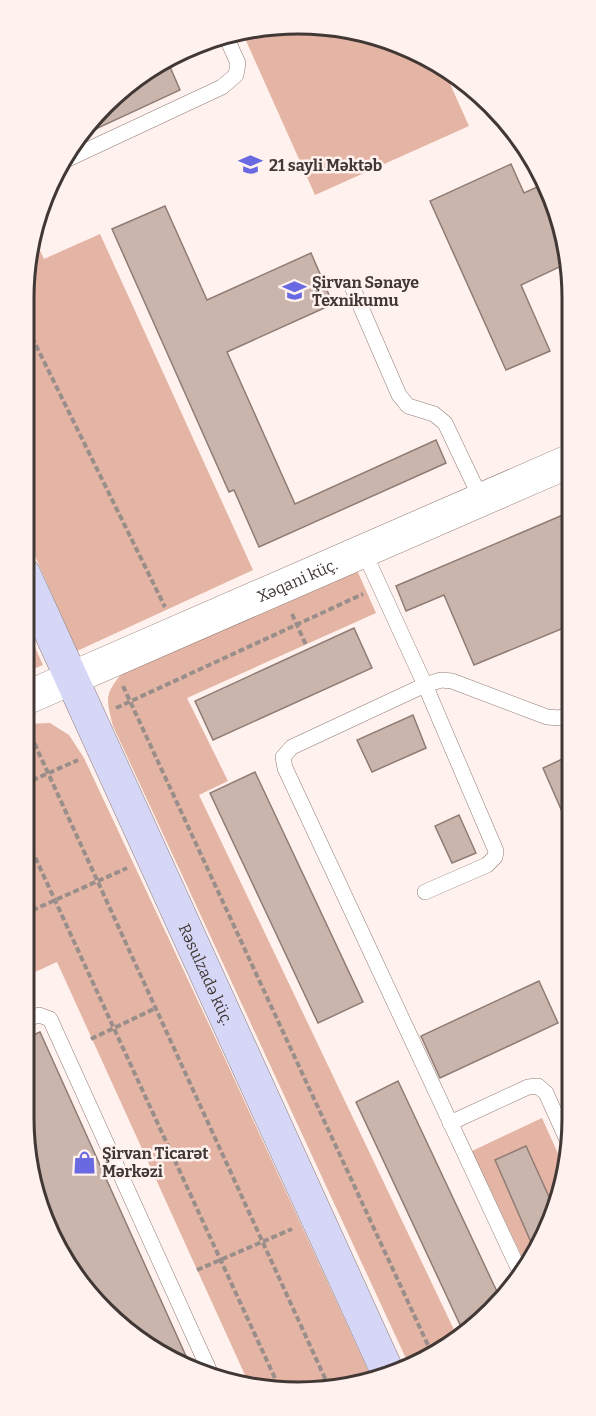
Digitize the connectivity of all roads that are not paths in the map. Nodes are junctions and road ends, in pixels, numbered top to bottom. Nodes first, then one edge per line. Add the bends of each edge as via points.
1 (229, 43) edge
2 (77, 155) edge
3 (352, 289) dead end
4 (562, 465) edge
5 (482, 501) junction
6 (364, 552) junction
7 (34, 596) edge
8 (72, 678) junction
9 (425, 685) junction
10 (34, 705) edge
11 (562, 717) edge
12 (425, 892) dead end
13 (34, 1017) edge
14 (450, 1122) junction
15 (561, 1127) edge
16 (517, 1265) edge
17 (207, 1365) edge
18 (385, 1367) edge

1 - 2 lane via 238,63 236,75 222,87
3 - 5 lane via 399,394 408,406 434,414 446,423
4 - 5 street, Xəqani küç.
5 - 6 street, Xəqani küç.
6 - 8 street, Xəqani küç.
6 - 9 lane
7 - 8 main road, Rəsulzadə küç.
8 - 10 street, Xəqani küç.
8 - 18 main road, Rəsulzadə küç.
9 - 11 lane via 452,681 547,717
9 - 12 lane via 496,851 487,864
9 - 14 lane via 292,747 284,757 285,768
13 - 17 lane via 50,1019
14 - 15 lane via 538,1086 546,1093
14 - 16 lane

